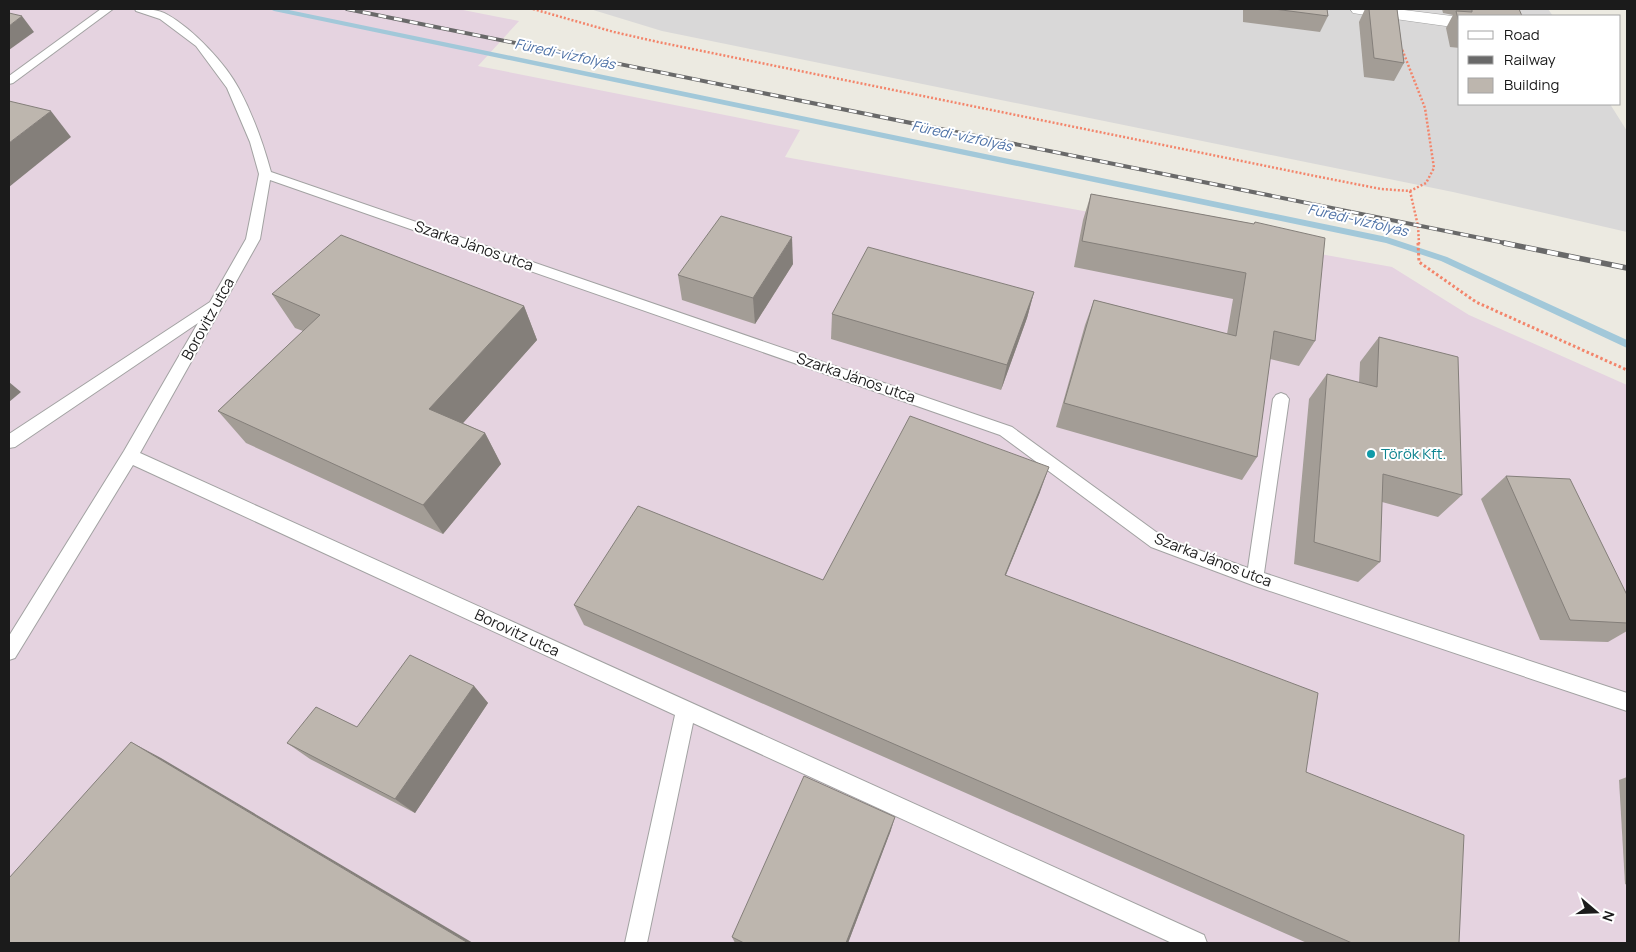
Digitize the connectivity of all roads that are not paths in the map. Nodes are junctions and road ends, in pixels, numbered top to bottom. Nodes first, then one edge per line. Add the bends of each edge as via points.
1 (108, 9) edge
2 (140, 9) edge
3 (1359, 9) edge
4 (1387, 11) edge
5 (1458, 23) edge
6 (9, 81) edge
7 (266, 174) junction
8 (217, 303) junction
9 (1281, 399) dead end
10 (9, 442) edge
11 (130, 456) junction
12 (1255, 578) junction
13 (9, 652) edge
14 (1627, 702) edge
15 (686, 710) junction
16 (636, 943) edge
17 (1196, 943) edge

1 - 6 lane
2 - 7 lane via 164,17 200,44 233,88
3 - 4 street
4 - 5 street
7 - 8 lane, Borovitz utca via 253,238
7 - 12 lane, Szarka János utca via 1006,430 1157,542
8 - 10 lane
8 - 11 lane, Borovitz utca
9 - 12 lane
11 - 13 lane, Borovitz utca
11 - 15 lane, Borovitz utca
12 - 14 lane, Szarka János utca
15 - 16 lane
15 - 17 lane, Borovitz utca

